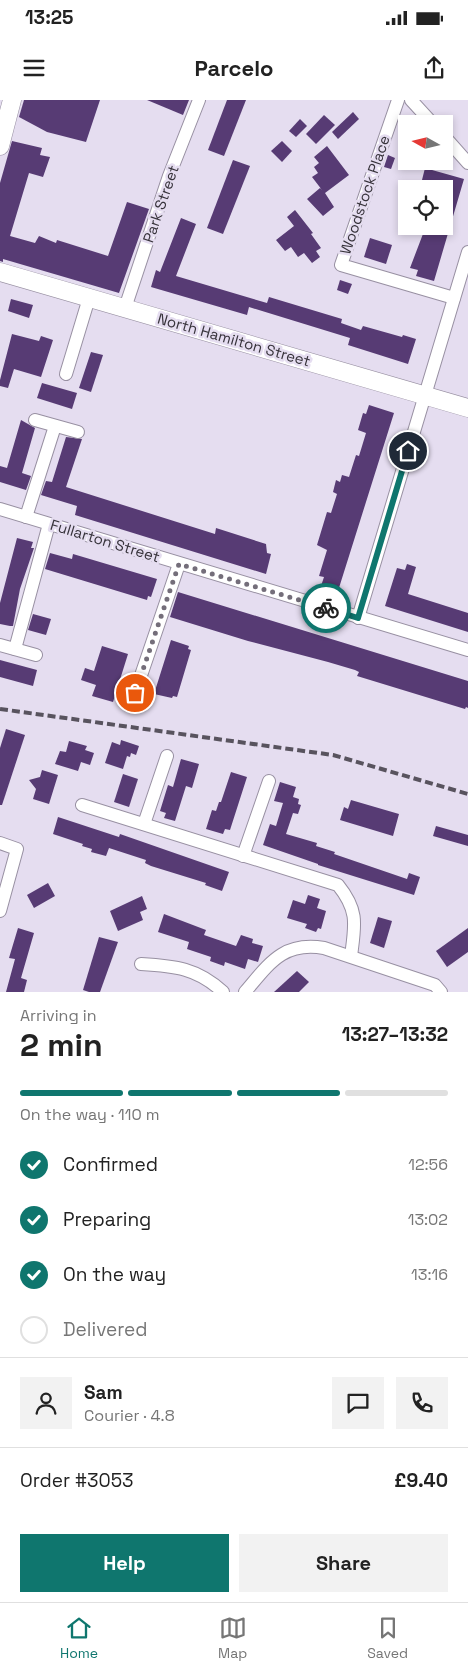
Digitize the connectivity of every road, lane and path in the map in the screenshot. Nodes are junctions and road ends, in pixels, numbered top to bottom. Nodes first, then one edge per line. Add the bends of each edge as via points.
1 (12, 100) edge
2 (198, 100) edge
3 (398, 100) edge
4 (411, 100) edge
5 (424, 115) edge
6 (0, 146) edge
7 (453, 146) edge
8 (468, 163) edge
9 (468, 252) edge
10 (0, 272) edge
11 (89, 298) junction
12 (454, 298) junction
13 (125, 308) junction
14 (66, 374) dead end
15 (424, 395) junction
16 (468, 408) edge
17 (35, 420) dead end
18 (55, 426) junction
19 (78, 432) dead end
20 (0, 509) edge
21 (26, 517) junction
22 (49, 524) junction
23 (179, 564) junction
24 (358, 618) junction
25 (0, 646) edge
26 (15, 649) junction
27 (468, 650) edge
28 (36, 655) dead end
29 (135, 693) dead end
30 (167, 756) dead end
31 (270, 781) dead end
32 (82, 805) dead end
33 (144, 824) junction
34 (0, 844) edge
35 (243, 856) junction
36 (0, 911) edge
37 (351, 956) junction
38 (140, 964) dead end
39 (223, 992) edge
40 (245, 992) edge
41 (441, 992) edge

1 - 6 street
2 - 13 street, Park Street
3 - 12 street, Woodstock Place via 341,264
4 - 5 street
7 - 8 street
9 - 12 street
10 - 11 street, North Hamilton Street
11 - 13 street, North Hamilton Street
11 - 14 street
12 - 15 street
13 - 15 street, North Hamilton Street
15 - 16 street, North Hamilton Street
15 - 24 street
17 - 18 street
18 - 19 street
18 - 21 street
20 - 21 street, Fullarton Street
21 - 22 street, Fullarton Street
22 - 23 street, Fullarton Street
22 - 26 street
23 - 24 street, Fullarton Street
23 - 29 street
24 - 27 street, Fullarton Street
25 - 26 street
26 - 28 street
30 - 33 street
31 - 35 street
32 - 33 street
33 - 35 street
34 - 36 street via 17,849
35 - 37 street via 338,885 350,900 356,921
37 - 40 street via 317,946 291,949 272,959
37 - 41 street via 435,985
38 - 39 street via 178,966 208,978

